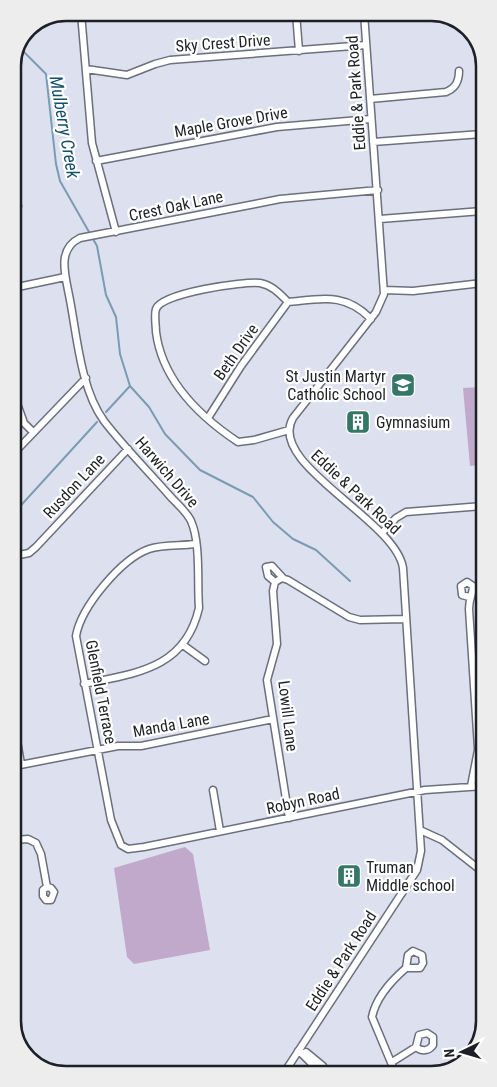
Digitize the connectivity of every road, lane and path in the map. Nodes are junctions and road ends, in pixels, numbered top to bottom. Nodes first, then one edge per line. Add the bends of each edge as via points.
1 (82, 21) edge
2 (297, 21) edge
3 (364, 21) edge
4 (366, 45) junction
5 (299, 51) junction
6 (86, 69) junction
7 (459, 71) dead end
8 (370, 99) junction
9 (372, 119) junction
10 (476, 134) edge
11 (373, 142) junction
12 (96, 161) junction
13 (378, 190) junction
14 (476, 212) edge
15 (380, 220) junction
16 (116, 232) junction
17 (65, 277) junction
18 (476, 284) edge
19 (21, 286) edge
20 (384, 290) junction
21 (288, 302) junction
22 (371, 319) junction
23 (86, 378) junction
24 (21, 415) edge
25 (208, 418) junction
26 (289, 430) junction
27 (33, 432) junction
28 (21, 445) edge
29 (128, 449) junction
30 (476, 507) edge
31 (382, 533) junction
32 (195, 544) junction
33 (21, 555) edge
34 (283, 578) junction
35 (275, 582) junction
36 (469, 597) dead end
37 (406, 619) junction
38 (183, 645) junction
39 (205, 661) dead end
40 (84, 684) junction
41 (476, 714) edge
42 (273, 719) junction
43 (98, 749) junction
44 (476, 759) edge
45 (21, 764) edge
46 (471, 786) junction
47 (476, 786) edge
48 (213, 790) dead end
49 (418, 791) junction
50 (289, 818) junction
51 (420, 830) junction
52 (220, 831) junction
53 (21, 840) edge
54 (128, 849) joint
55 (476, 867) edge
56 (47, 887) dead end
57 (406, 968) dead end
58 (416, 1047) dead end
59 (300, 1052) junction
60 (392, 1062) junction
61 (289, 1066) edge
62 (314, 1066) edge
63 (321, 1066) edge
64 (393, 1066) edge

1 - 6 street
2 - 5 street
3 - 4 street, Eddie & Park Road
4 - 5 street, Sky Crest Drive
4 - 8 street, Eddie & Park Road
5 - 6 street, Sky Crest Drive via 170,60 127,75
6 - 12 street
7 - 8 street via 459,80 446,92
8 - 9 street, Eddie & Park Road
9 - 11 street, Eddie & Park Road
9 - 12 street, Maple Grove Drive via 277,127
10 - 11 street
11 - 13 street, Eddie & Park Road
12 - 16 street
13 - 15 street, Eddie & Park Road
13 - 16 street, Crest Oak Lane via 280,199
14 - 15 street
15 - 20 street, Eddie & Park Road
16 - 17 street, Crest Oak Lane via 71,242 64,256
17 - 19 street
17 - 23 street, Harwich Drive
18 - 20 street via 413,291
20 - 22 street, Eddie & Park Road via 381,303
21 - 22 street via 345,300
21 - 25 street, Beth Drive
21 - 25 street via 262,283 242,283 171,297 156,310 157,334 169,374
22 - 26 street, Eddie & Park Road via 298,412
23 - 27 street
23 - 29 street, Harwich Drive via 97,410
24 - 27 street
25 - 26 street via 238,442
26 - 31 street, Eddie & Park Road via 291,443 300,458
27 - 28 street
29 - 32 street, Harwich Drive via 189,517
29 - 33 street, Rusdon Lane via 36,547
30 - 31 street via 406,512
31 - 37 street, Eddie & Park Road via 398,551 402,562
32 - 38 street, Harwich Drive via 199,608
32 - 40 street, Glenfield Terrace via 154,548 138,555 91,602 81,618 76,636
34 - 35 street
34 - 35 street, Lowill Lane via 272,566 266,567 268,576
34 - 37 street via 349,617 360,620
35 - 42 street, Lowill Lane via 277,644 267,680
36 - 41 street
37 - 49 street, Eddie & Park Road
38 - 39 street
38 - 40 street, Harwich Drive via 152,668
40 - 43 street, Glenfield Terrace
42 - 43 street, Manda Lane via 141,746
42 - 50 street, Lowill Lane
43 - 45 street, Manda Lane
43 - 54 street, Glenfield Terrace via 113,827 121,845
44 - 46 street
46 - 47 street, Robyn Road
46 - 49 street, Robyn Road
48 - 52 street
49 - 50 street, Robyn Road
49 - 51 street, Eddie & Park Road
50 - 52 street, Robyn Road
51 - 55 street via 442,840
51 - 59 street, Eddie & Park Road via 421,851 417,870
52 - 54 street, Robyn Road
53 - 56 street via 36,843
57 - 60 street via 393,978 374,1007 372,1016
58 - 60 street
59 - 61 street, Eddie & Park Road
59 - 62 street
59 - 63 street via 306,1052
60 - 64 street

